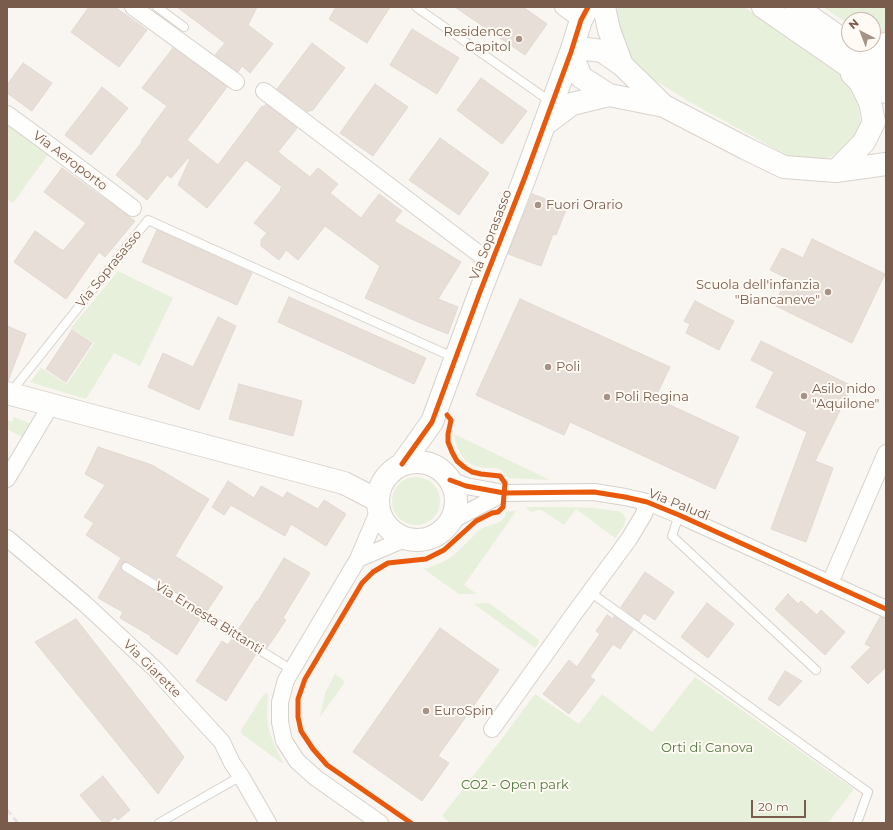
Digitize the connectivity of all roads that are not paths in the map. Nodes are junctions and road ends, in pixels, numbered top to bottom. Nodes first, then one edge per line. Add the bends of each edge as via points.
1 (133, 7) edge
2 (157, 7) edge
3 (416, 7) edge
4 (563, 7) edge
5 (604, 7) edge
6 (763, 7) edge
7 (796, 7) edge
8 (585, 13) edge
9 (184, 27) dead end
10 (841, 45) edge
11 (841, 46) edge
12 (571, 52) junction
13 (847, 52) edge
14 (849, 52) edge
15 (853, 52) edge
16 (622, 65) junction
17 (886, 69) edge
18 (236, 82) dead end
19 (264, 91) dead end
20 (886, 92) edge
21 (609, 95) junction
22 (552, 103) junction
23 (664, 106) junction
24 (7, 114) edge
25 (544, 125) junction
26 (886, 164) edge
27 (836, 171) junction
28 (133, 208) dead end
29 (491, 263) junction
30 (456, 358) junction
31 (8, 394) edge
32 (51, 405) junction
33 (432, 422) junction
34 (886, 453) edge
35 (434, 466) junction
36 (394, 470) junction
37 (7, 479) edge
38 (450, 480) junction
39 (344, 483) junction
40 (504, 493) junction
41 (647, 502) junction
42 (378, 506) junction
43 (679, 515) junction
44 (451, 521) junction
45 (7, 538) edge
46 (405, 539) junction
47 (358, 559) junction
48 (126, 567) dead end
49 (830, 583) junction
50 (590, 592) junction
51 (886, 609) edge
52 (292, 670) junction
53 (816, 670) dead end
54 (492, 729) dead end
55 (241, 776) junction
56 (159, 823) edge
57 (268, 823) edge
58 (380, 823) edge
59 (857, 823) edge

1 - 18 street
2 - 9 lane
3 - 22 lane
4 - 8 street, Via Soprasasso
5 - 16 street via 609,30
6 - 11 street
7 - 10 street
8 - 12 street, Via Soprasasso
12 - 16 street via 586,49 602,51
12 - 21 street via 581,77
12 - 22 street, Via Soprasasso
13 - 27 street via 870,102 874,122 864,142
14 - 20 street
15 - 17 street
16 - 23 street
19 - 29 street, Via Soprasasso
21 - 23 street
21 - 25 street via 572,104
22 - 25 street, Via Soprasasso
23 - 27 street via 784,167
24 - 28 street, Via Aeroporto
25 - 29 street, Via Soprasasso
26 - 27 street
29 - 30 street, Via Soprasasso
30 - 31 lane, Via Soprasasso via 148,220
30 - 33 street, Via Soprasasso
31 - 32 street, Via Soprasasso
32 - 37 street
32 - 39 street, Via Soprasasso
33 - 35 street, Via Soprasasso
33 - 36 street, Via Soprasasso
34 - 49 street
35 - 36 street, Via Soprasasso via 416,461
35 - 38 street, Via Soprasasso
36 - 39 street, Via Soprasasso
36 - 42 street, Via Soprasasso via 380,488
38 - 40 street, Via Paludi via 466,486
38 - 44 street via 455,490 456,501
39 - 42 street, Via Soprasasso
40 - 41 street, Via Paludi via 594,492
40 - 44 street, Via Paludi
41 - 43 street, Via Paludi
41 - 50 street, Via Paludi via 644,514 629,539
42 - 46 street via 384,524 394,534
42 - 47 street
43 - 49 street, Via Paludi
43 - 53 lane via 672,536
44 - 46 street via 431,538 418,541
45 - 55 street, Via Giarette via 84,603 155,669 222,742
46 - 47 street
47 - 52 street
48 - 52 lane, Via Ernesta Bittanti
49 - 51 street, Via Paludi
50 - 54 street, Via Paludi
50 - 59 lane via 868,792
52 - 58 street via 286,680 280,702 280,722 284,741 297,761 316,778
55 - 56 lane
55 - 57 street, Via Giarette

